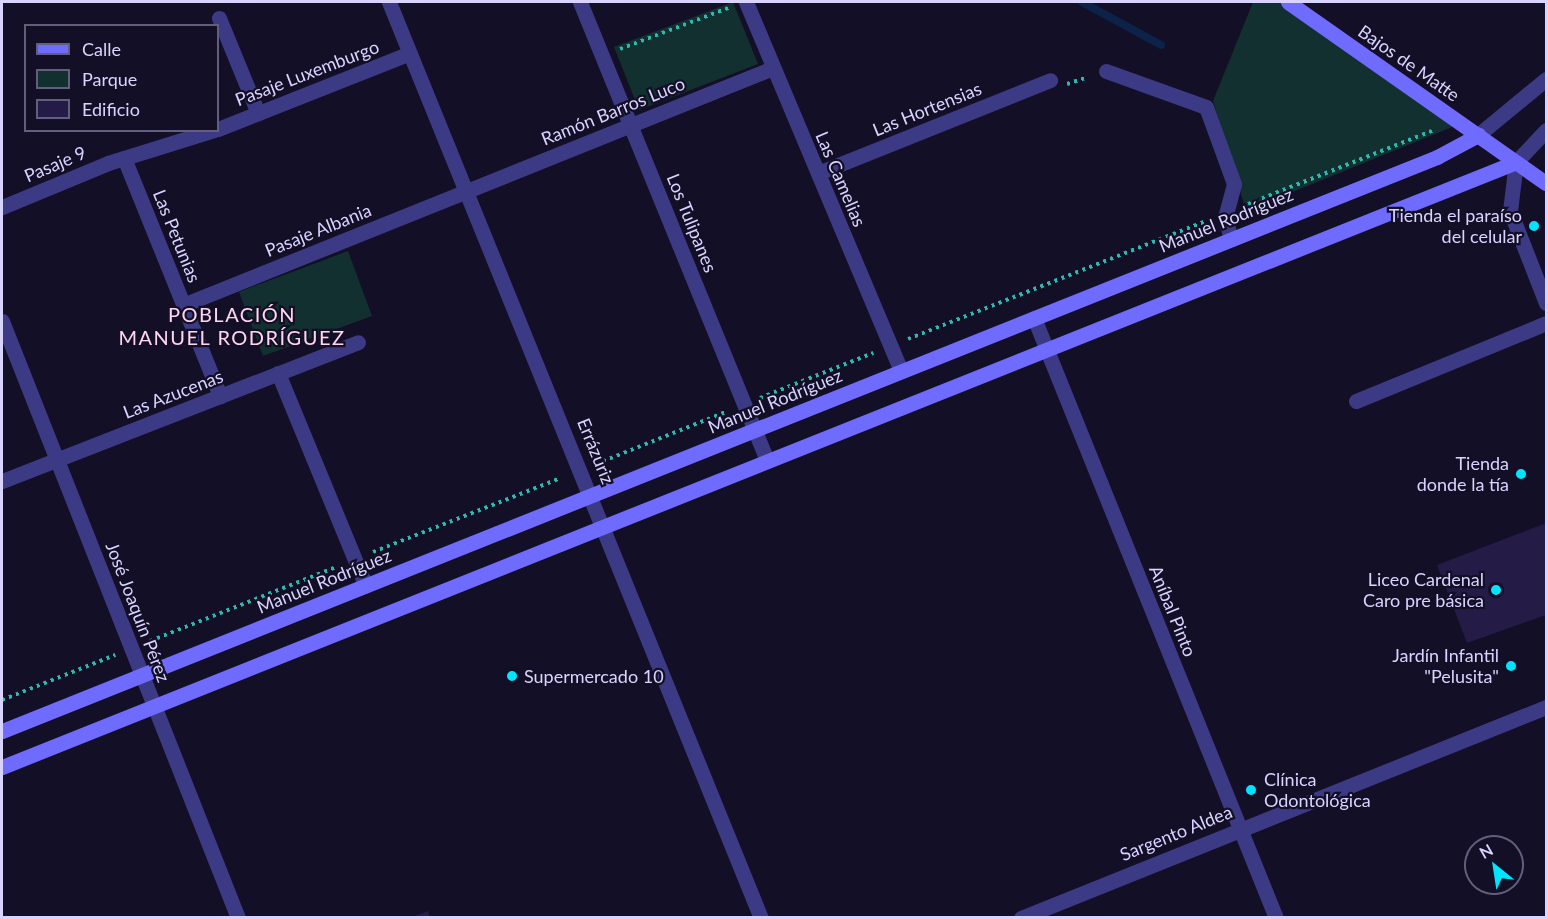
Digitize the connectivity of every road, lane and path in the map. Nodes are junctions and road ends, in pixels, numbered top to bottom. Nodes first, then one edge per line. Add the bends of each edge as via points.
1 (389, 2) edge
2 (580, 2) edge
3 (746, 2) edge
4 (1288, 2) edge
5 (219, 18) dead end
6 (410, 53) junction
7 (602, 56) junction
8 (773, 68) junction
9 (1106, 71) joint
10 (1546, 79) edge
11 (1050, 80) joint
12 (258, 113) junction
13 (631, 125) junction
14 (219, 129) edge
15 (1546, 130) edge
16 (209, 132) edge
17 (1478, 135) junction
18 (124, 158) junction
19 (1516, 162) junction
20 (818, 173) junction
21 (1546, 183) edge
22 (467, 191) junction
23 (2, 207) edge
24 (1231, 239) junction
25 (1546, 303) edge
26 (183, 305) junction
27 (1034, 318) junction
28 (2, 321) edge
29 (1546, 323) edge
30 (358, 342) dead end
31 (1047, 348) junction
32 (901, 371) junction
33 (278, 373) junction
34 (220, 396) junction
35 (1356, 401) dead end
36 (755, 430) junction
37 (57, 459) junction
38 (767, 460) junction
39 (2, 481) edge
40 (593, 495) junction
41 (605, 525) junction
42 (366, 586) junction
43 (144, 674) junction
44 (153, 706) junction
45 (1546, 707) edge
46 (2, 731) edge
47 (2, 767) edge
48 (1239, 828) junction
49 (238, 918) edge
50 (761, 918) edge
51 (1021, 918) edge
52 (1276, 918) edge

1 - 6 street, Errázuriz
2 - 7 street, Los Tulipanes
3 - 7 path
3 - 8 street, Las Camelias
4 - 17 main road, Bajos de Matte
5 - 12 street
6 - 12 street, Pasaje Luxemburgo
6 - 22 street, Errázuriz
7 - 13 street, Los Tulipanes
8 - 13 street, Ramón Barros Luco
8 - 20 street, Las Camelias
9 - 11 path via 1069,84
9 - 24 street via 1206,107 1234,184 1226,218
10 - 17 street, Manuel Rodríguez
11 - 20 street, Las Hortensias
12 - 14 street, Pasaje Luxemburgo
13 - 22 street, Ramón Barros Luco
13 - 36 street, Los Tulipanes
15 - 19 street
16 - 18 street, Pasaje Luxemburgo
17 - 19 main road, Bajos de Matte
17 - 24 main road, Manuel Rodríguez via 1437,157
18 - 23 street, Pasaje 9
18 - 26 street, Las Petunias
19 - 21 main road, Bajos de Matte
19 - 25 street via 1510,211
19 - 31 main road
20 - 32 street, Las Camelias
22 - 26 street, Pasaje Albania
22 - 40 street, Errázuriz
24 - 27 main road, Manuel Rodríguez
26 - 34 street, Las Petunias
27 - 31 street, Aníbal Pinto
27 - 32 main road, Manuel Rodríguez
28 - 37 street, José Joaquín Pérez
29 - 35 street
30 - 33 street, Las Azucenas
31 - 38 main road
31 - 48 street, Aníbal Pinto
32 - 36 main road, Manuel Rodríguez
33 - 34 street, Las Azucenas
33 - 42 street
34 - 37 street, Las Azucenas
36 - 38 street, Los Tulipanes
36 - 40 main road, Manuel Rodríguez
37 - 39 street, Las Azucenas
37 - 43 street, José Joaquín Pérez
38 - 41 main road
40 - 41 street, Errázuriz
40 - 42 main road, Manuel Rodríguez
41 - 44 main road
41 - 50 street, Errázuriz
42 - 43 main road, Manuel Rodríguez
43 - 44 street, José Joaquín Pérez
43 - 46 main road, Manuel Rodríguez
44 - 47 main road
44 - 49 street, José Joaquín Pérez
45 - 48 street, Sargento Aldea
48 - 51 street, Sargento Aldea
48 - 52 street, Aníbal Pinto

